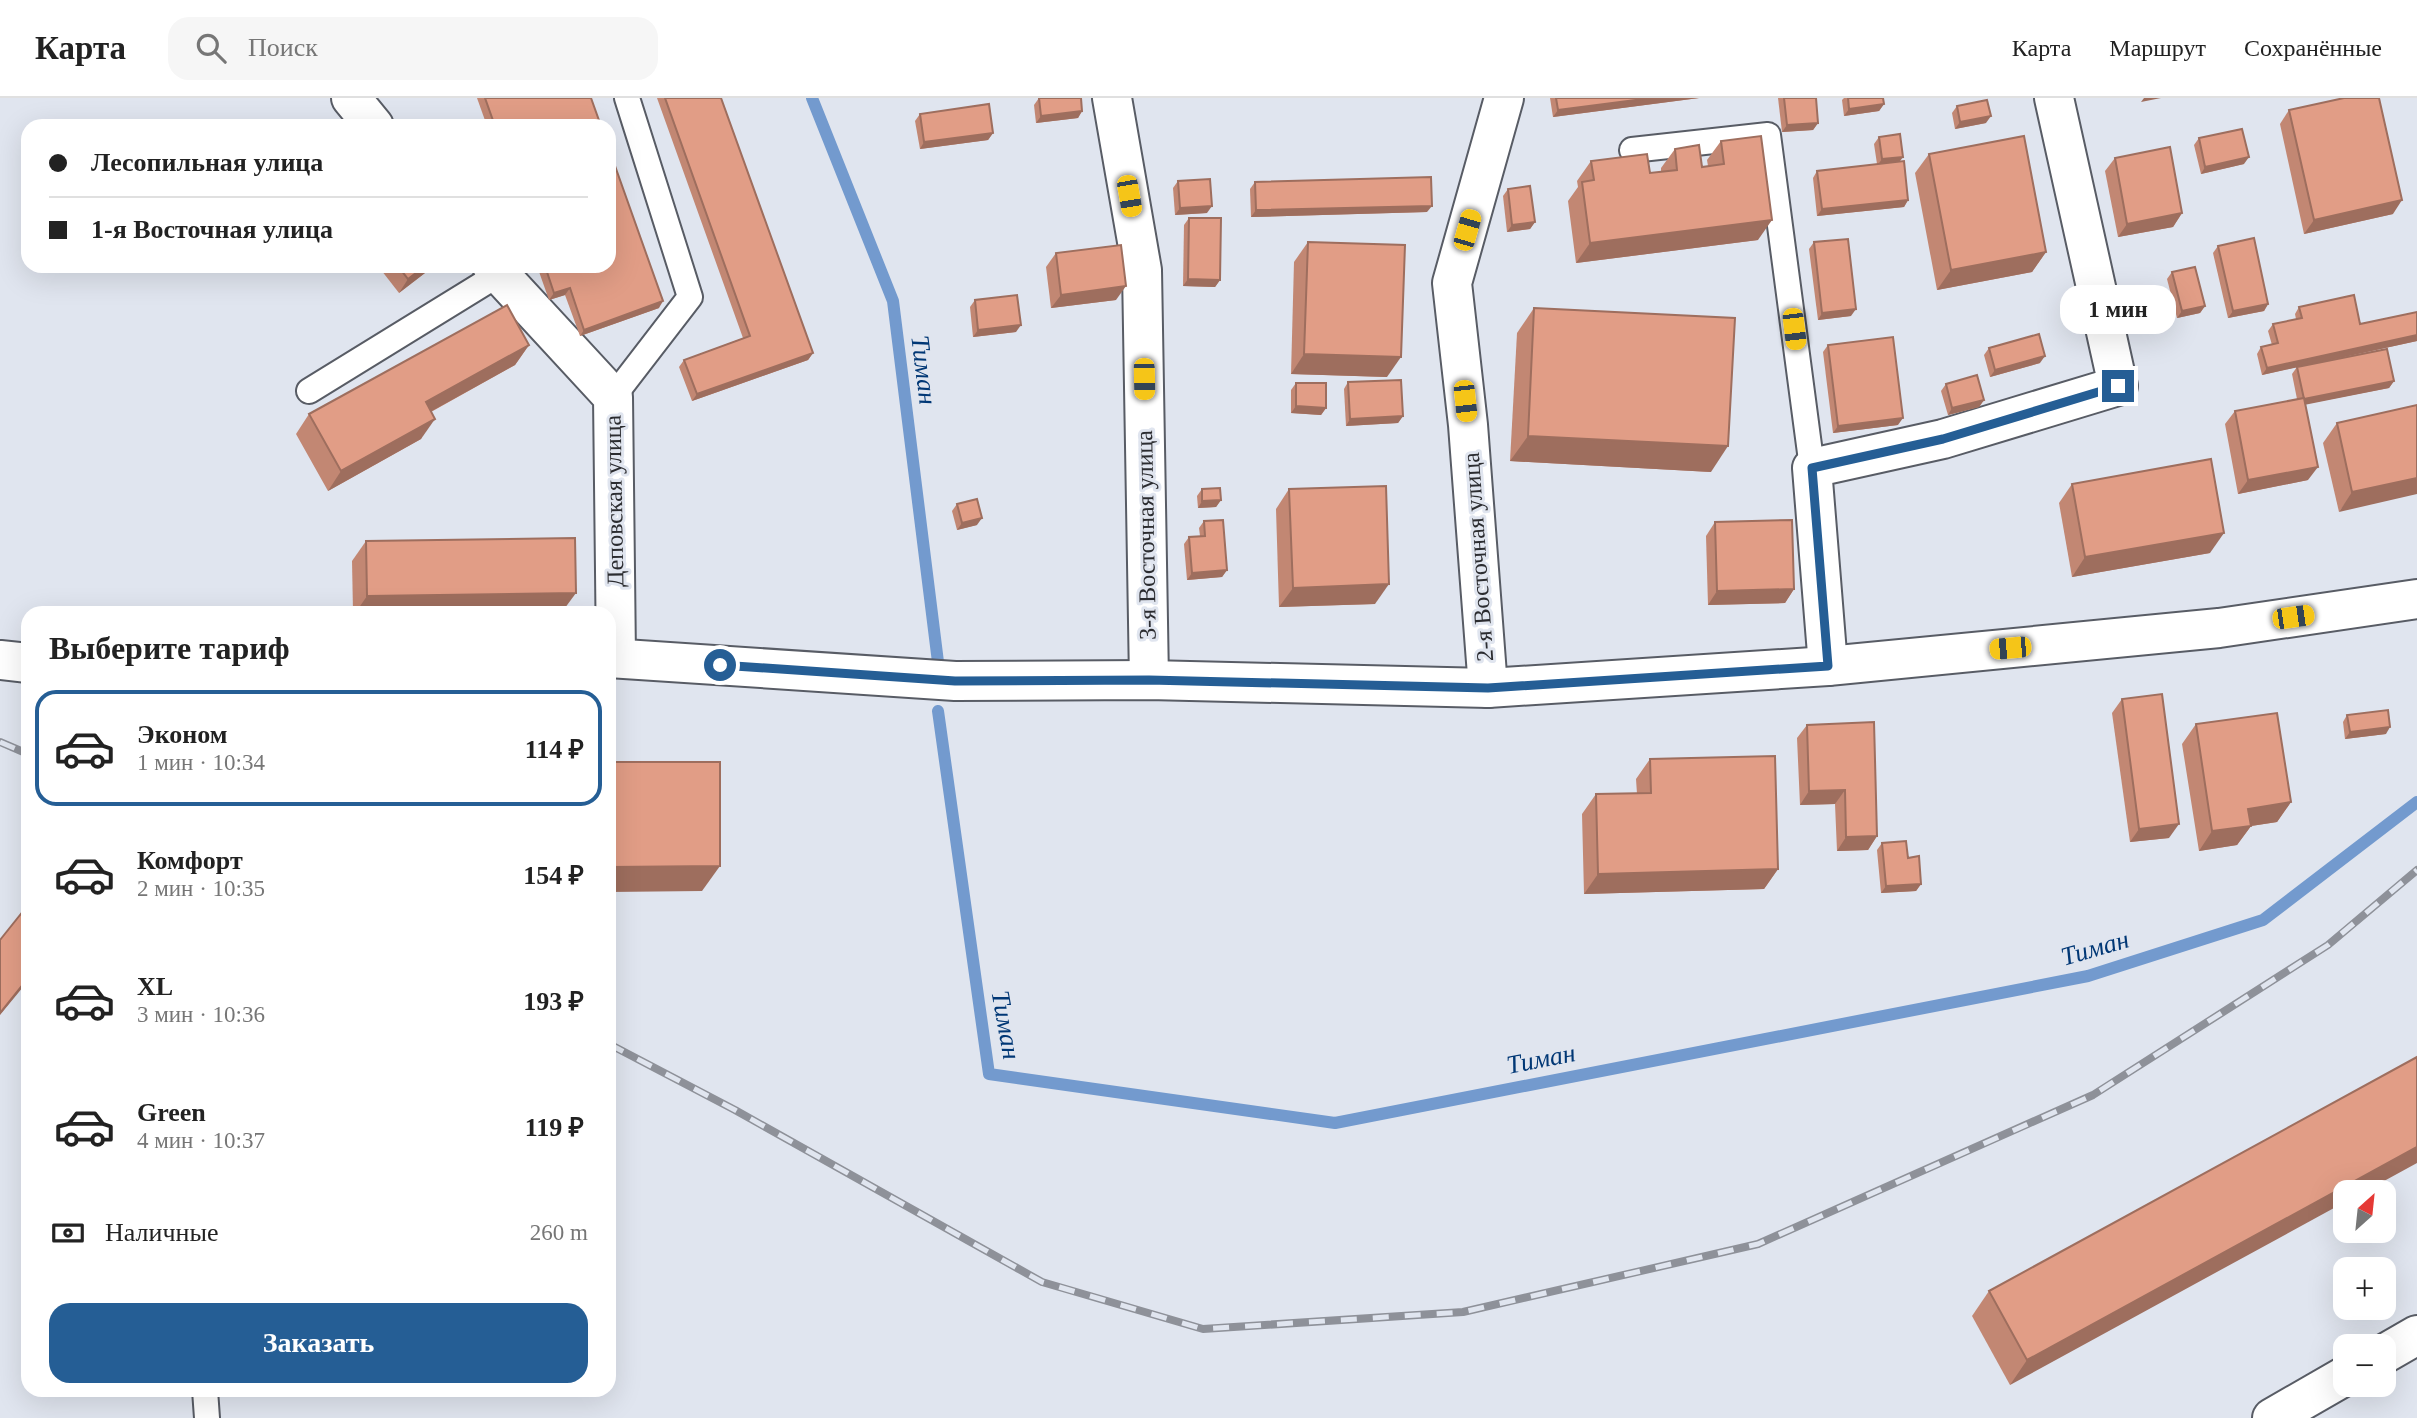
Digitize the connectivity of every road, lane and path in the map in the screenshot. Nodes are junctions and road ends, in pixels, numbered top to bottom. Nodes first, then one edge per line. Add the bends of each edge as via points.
1 (351, 98) edge
2 (627, 98) edge
3 (1112, 98) edge
4 (1504, 98) edge
5 (2054, 98) edge
6 (368, 119) edge
7 (1632, 150) dead end
8 (490, 273) edge
9 (498, 273) edge
10 (309, 391) dead end
11 (613, 397) junction
12 (1812, 468) junction
13 (2417, 599) edge
14 (612, 606) edge
15 (616, 658) edge
16 (0, 660) edge
17 (21, 662) edge
18 (1828, 666) junction
19 (1149, 680) junction
20 (1488, 688) junction
21 (2417, 1335) edge
22 (2396, 1347) edge
23 (2333, 1383) edge
24 (206, 1397) edge
25 (207, 1418) edge
26 (2272, 1418) edge

1 - 6 street
2 - 11 lane via 690,297
3 - 19 street, 3-я Восточная улица via 1142,270
4 - 20 street, 2-я Восточная улица via 1452,283
5 - 12 street via 2118,386 1943,439
7 - 12 lane via 1768,135
8 - 10 lane
9 - 11 street, Деповская улица
11 - 14 street, Деповская улица
12 - 18 street
13 - 18 street via 2219,628
15 - 19 street via 955,681
16 - 17 street
18 - 20 street
19 - 20 street
21 - 22 street
23 - 26 street
24 - 25 lane

